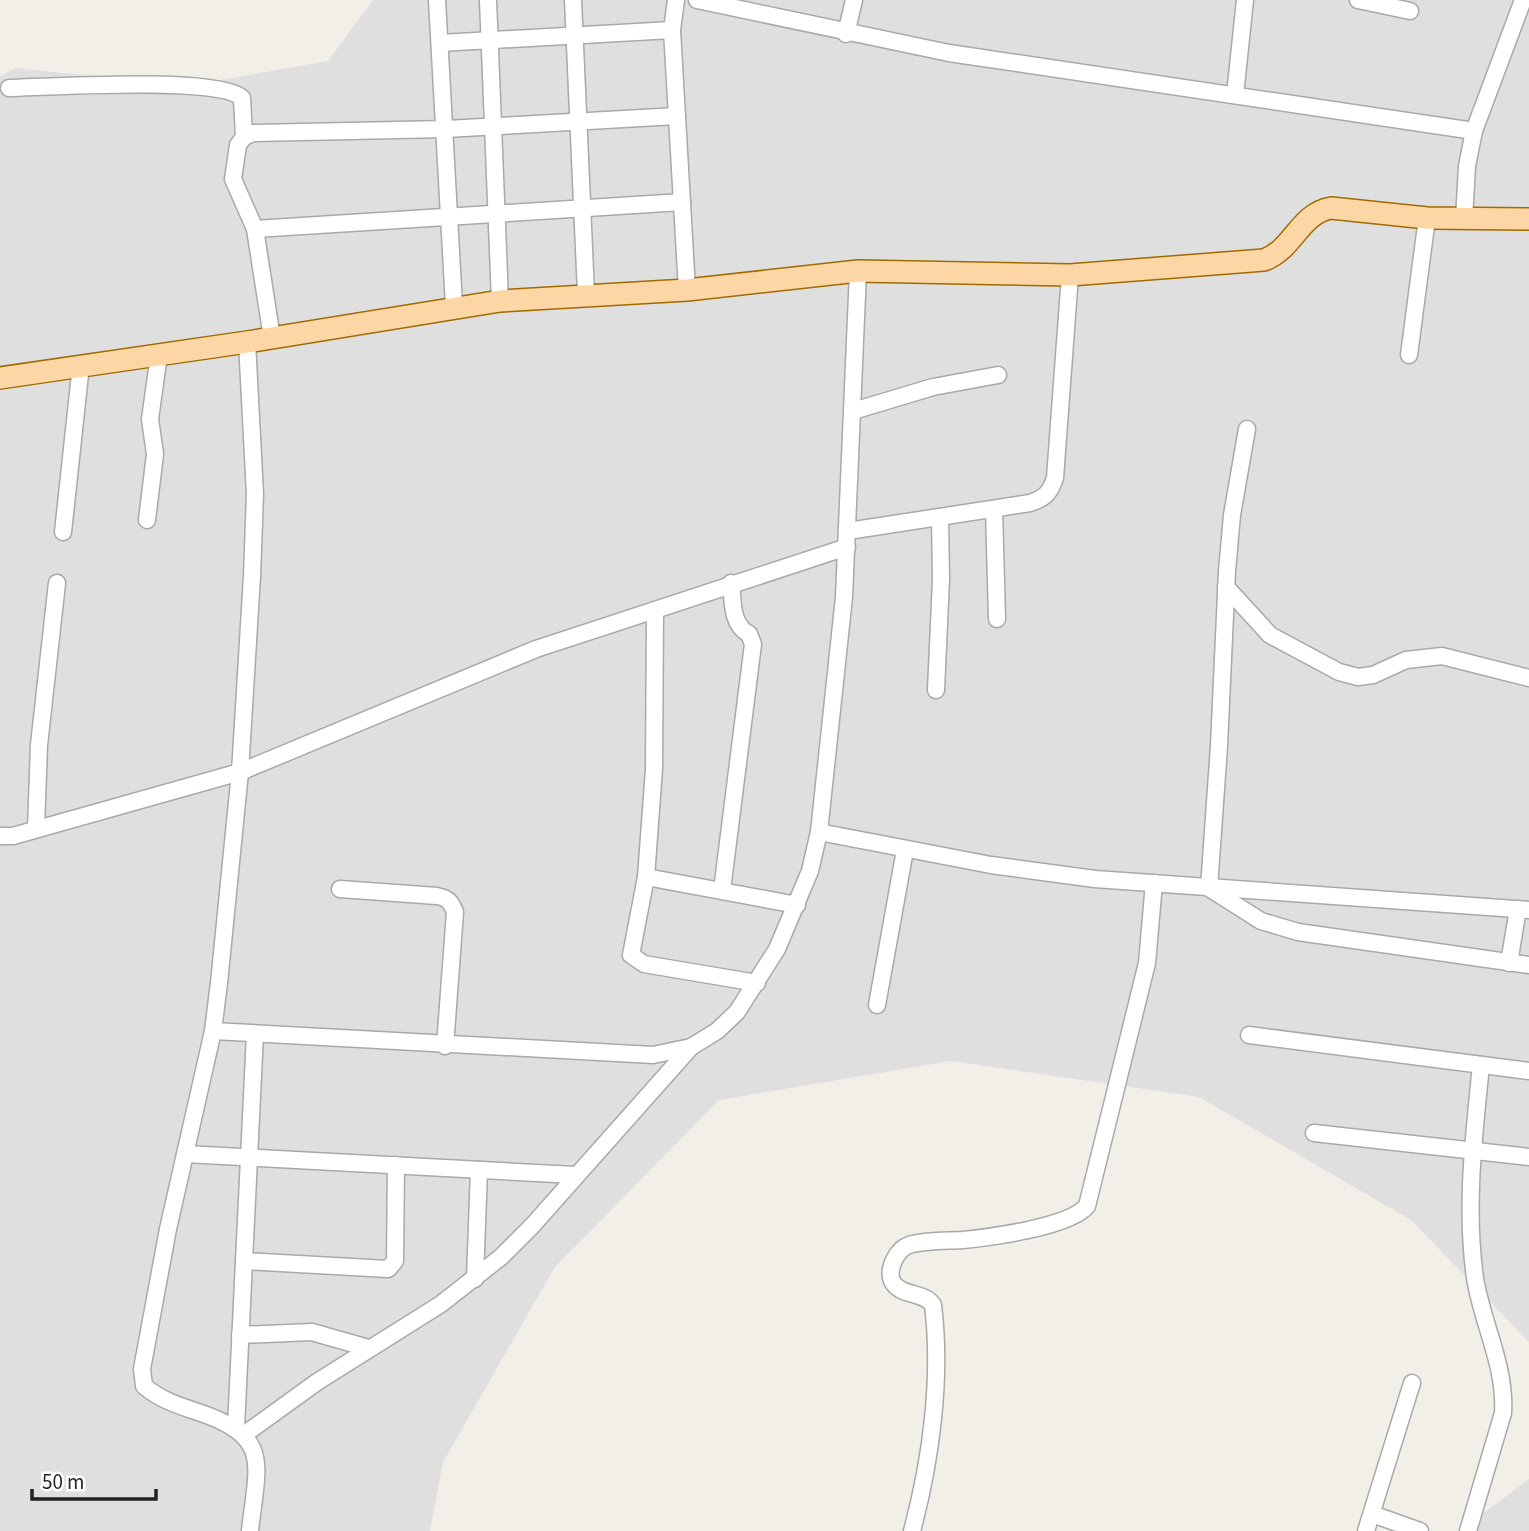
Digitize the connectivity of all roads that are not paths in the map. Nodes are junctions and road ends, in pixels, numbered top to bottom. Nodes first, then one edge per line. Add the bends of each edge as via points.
1 (437, 0) edge
2 (488, 0) edge
3 (573, 0) edge
4 (676, 0) edge
5 (697, 0) edge
6 (854, 0) edge
7 (1245, 0) edge
8 (1358, 0) edge
9 (1523, 0) edge
10 (1410, 11) dead end
11 (673, 30) junction
12 (574, 34) junction
13 (846, 34) junction
14 (490, 40) junction
15 (440, 43) junction
16 (9, 88) dead end
17 (1235, 95) junction
18 (677, 116) junction
19 (580, 122) junction
20 (491, 126) junction
21 (446, 129) junction
22 (1474, 131) junction
23 (244, 137) junction
24 (682, 202) junction
25 (583, 207) junction
26 (496, 214) junction
27 (447, 215) junction
28 (1427, 218) junction
29 (1464, 219) junction
30 (1529, 219) edge
31 (255, 229) junction
32 (858, 271) junction
33 (1070, 275) junction
34 (687, 290) junction
35 (586, 294) junction
36 (500, 301) junction
37 (454, 306) junction
38 (272, 338) junction
39 (247, 342) junction
40 (159, 355) junction
41 (1409, 355) dead end
42 (81, 365) junction
43 (998, 375) dead end
44 (0, 378) edge
45 (853, 411) junction
46 (1247, 429) dead end
47 (994, 509) junction
48 (940, 517) junction
49 (146, 520) dead end
50 (63, 532) dead end
51 (848, 539) junction
52 (57, 583) dead end
53 (731, 583) junction
54 (1226, 587) junction
55 (655, 610) junction
56 (997, 619) dead end
57 (1529, 678) edge
58 (936, 690) dead end
59 (240, 772) junction
60 (36, 828) junction
61 (818, 832) junction
62 (0, 836) edge
63 (905, 850) junction
64 (646, 877) junction
65 (1154, 883) junction
66 (1209, 888) junction
67 (340, 889) dead end
68 (722, 890) junction
69 (797, 905) junction
70 (1524, 909) edge
71 (1509, 963) junction
72 (1529, 965) edge
73 (757, 983) junction
74 (877, 1005) dead end
75 (213, 1031) junction
76 (254, 1034) junction
77 (1249, 1035) dead end
78 (445, 1046) junction
79 (691, 1048) junction
80 (1481, 1065) junction
81 (1529, 1071) edge
82 (1314, 1133) dead end
83 (1472, 1151) junction
84 (185, 1154) junction
85 (1529, 1157) edge
86 (249, 1159) junction
87 (396, 1165) junction
88 (479, 1170) junction
89 (575, 1175) junction
90 (244, 1261) junction
91 (475, 1279) junction
92 (240, 1335) junction
93 (368, 1348) junction
94 (1412, 1383) dead end
95 (241, 1431) junction
96 (1372, 1514) junction
97 (250, 1531) edge
98 (912, 1531) edge
99 (1366, 1531) edge
100 (1420, 1531) edge
101 (1468, 1531) edge

1 - 15 street
2 - 14 street
3 - 12 street
4 - 11 street
5 - 13 street
6 - 13 street
7 - 17 street
8 - 10 street
9 - 22 street
11 - 12 street
11 - 18 street
12 - 14 street
12 - 19 street
13 - 17 street
14 - 15 street
14 - 20 street
15 - 21 street
16 - 23 street via 227,90 242,98
17 - 22 street
18 - 19 street
18 - 24 street
19 - 20 street
19 - 25 street
20 - 21 street
20 - 26 street
21 - 23 street via 253,133
21 - 27 street
22 - 29 street
23 - 31 street via 235,155 233,179
24 - 25 street
24 - 34 street
25 - 26 street
25 - 35 street
26 - 27 street
26 - 36 street
27 - 31 street
27 - 37 street
28 - 29 main road
28 - 33 main road via 1331,208 1316,211 1284,248 1264,260
28 - 41 street
29 - 30 main road
31 - 38 street
32 - 33 main road
32 - 34 main road
32 - 45 street
33 - 47 street via 1055,478 1043,499
34 - 35 main road
35 - 36 main road
36 - 37 main road
37 - 38 main road
38 - 39 main road
39 - 40 main road
39 - 59 street via 255,494
40 - 42 main road
40 - 49 street via 150,419 155,454
42 - 44 main road
42 - 50 street
43 - 45 street via 933,387
45 - 51 street
46 - 54 street via 1232,515
47 - 48 street
47 - 56 street
48 - 51 street
48 - 58 street
51 - 53 street
51 - 61 street
52 - 60 street via 39,745
53 - 55 street
53 - 68 street via 736,621 753,644
54 - 57 street via 1270,635 1339,672 1373,675 1406,660 1442,656
54 - 66 street
55 - 59 street via 536,649
55 - 64 street via 655,757
59 - 60 street
59 - 75 street
60 - 62 street
61 - 63 street
61 - 69 street
63 - 65 street via 991,865
63 - 74 street
64 - 68 street
64 - 73 street via 631,948 636,960
65 - 66 street
65 - 98 street via 1147,962 1087,1206 1080,1215 1058,1222 991,1236 909,1245 895,1258 892,1282 933,1305 937,1350 928,1444
66 - 70 street
66 - 71 street via 1261,921 1298,932
67 - 78 street via 437,896 452,903
68 - 69 street
69 - 73 street
70 - 71 street
71 - 72 street
73 - 79 street via 731,1018
75 - 76 street
75 - 84 street
76 - 78 street
76 - 86 street
77 - 80 street
78 - 79 street via 653,1055
79 - 89 street
80 - 81 street
80 - 83 street
82 - 83 street
83 - 85 street
83 - 101 street via 1469,1229 1476,1281 1504,1392 1503,1413
84 - 86 street
84 - 95 street via 144,1357 144,1387 160,1399
86 - 87 street
86 - 90 street
87 - 88 street
87 - 90 street via 395,1261 388,1269
88 - 89 street
88 - 91 street
89 - 91 street via 532,1226
90 - 92 street
91 - 93 street
92 - 93 street via 312,1332
92 - 95 street
93 - 95 street
94 - 96 street
95 - 97 street via 254,1454 256,1472
96 - 99 street
96 - 100 street

